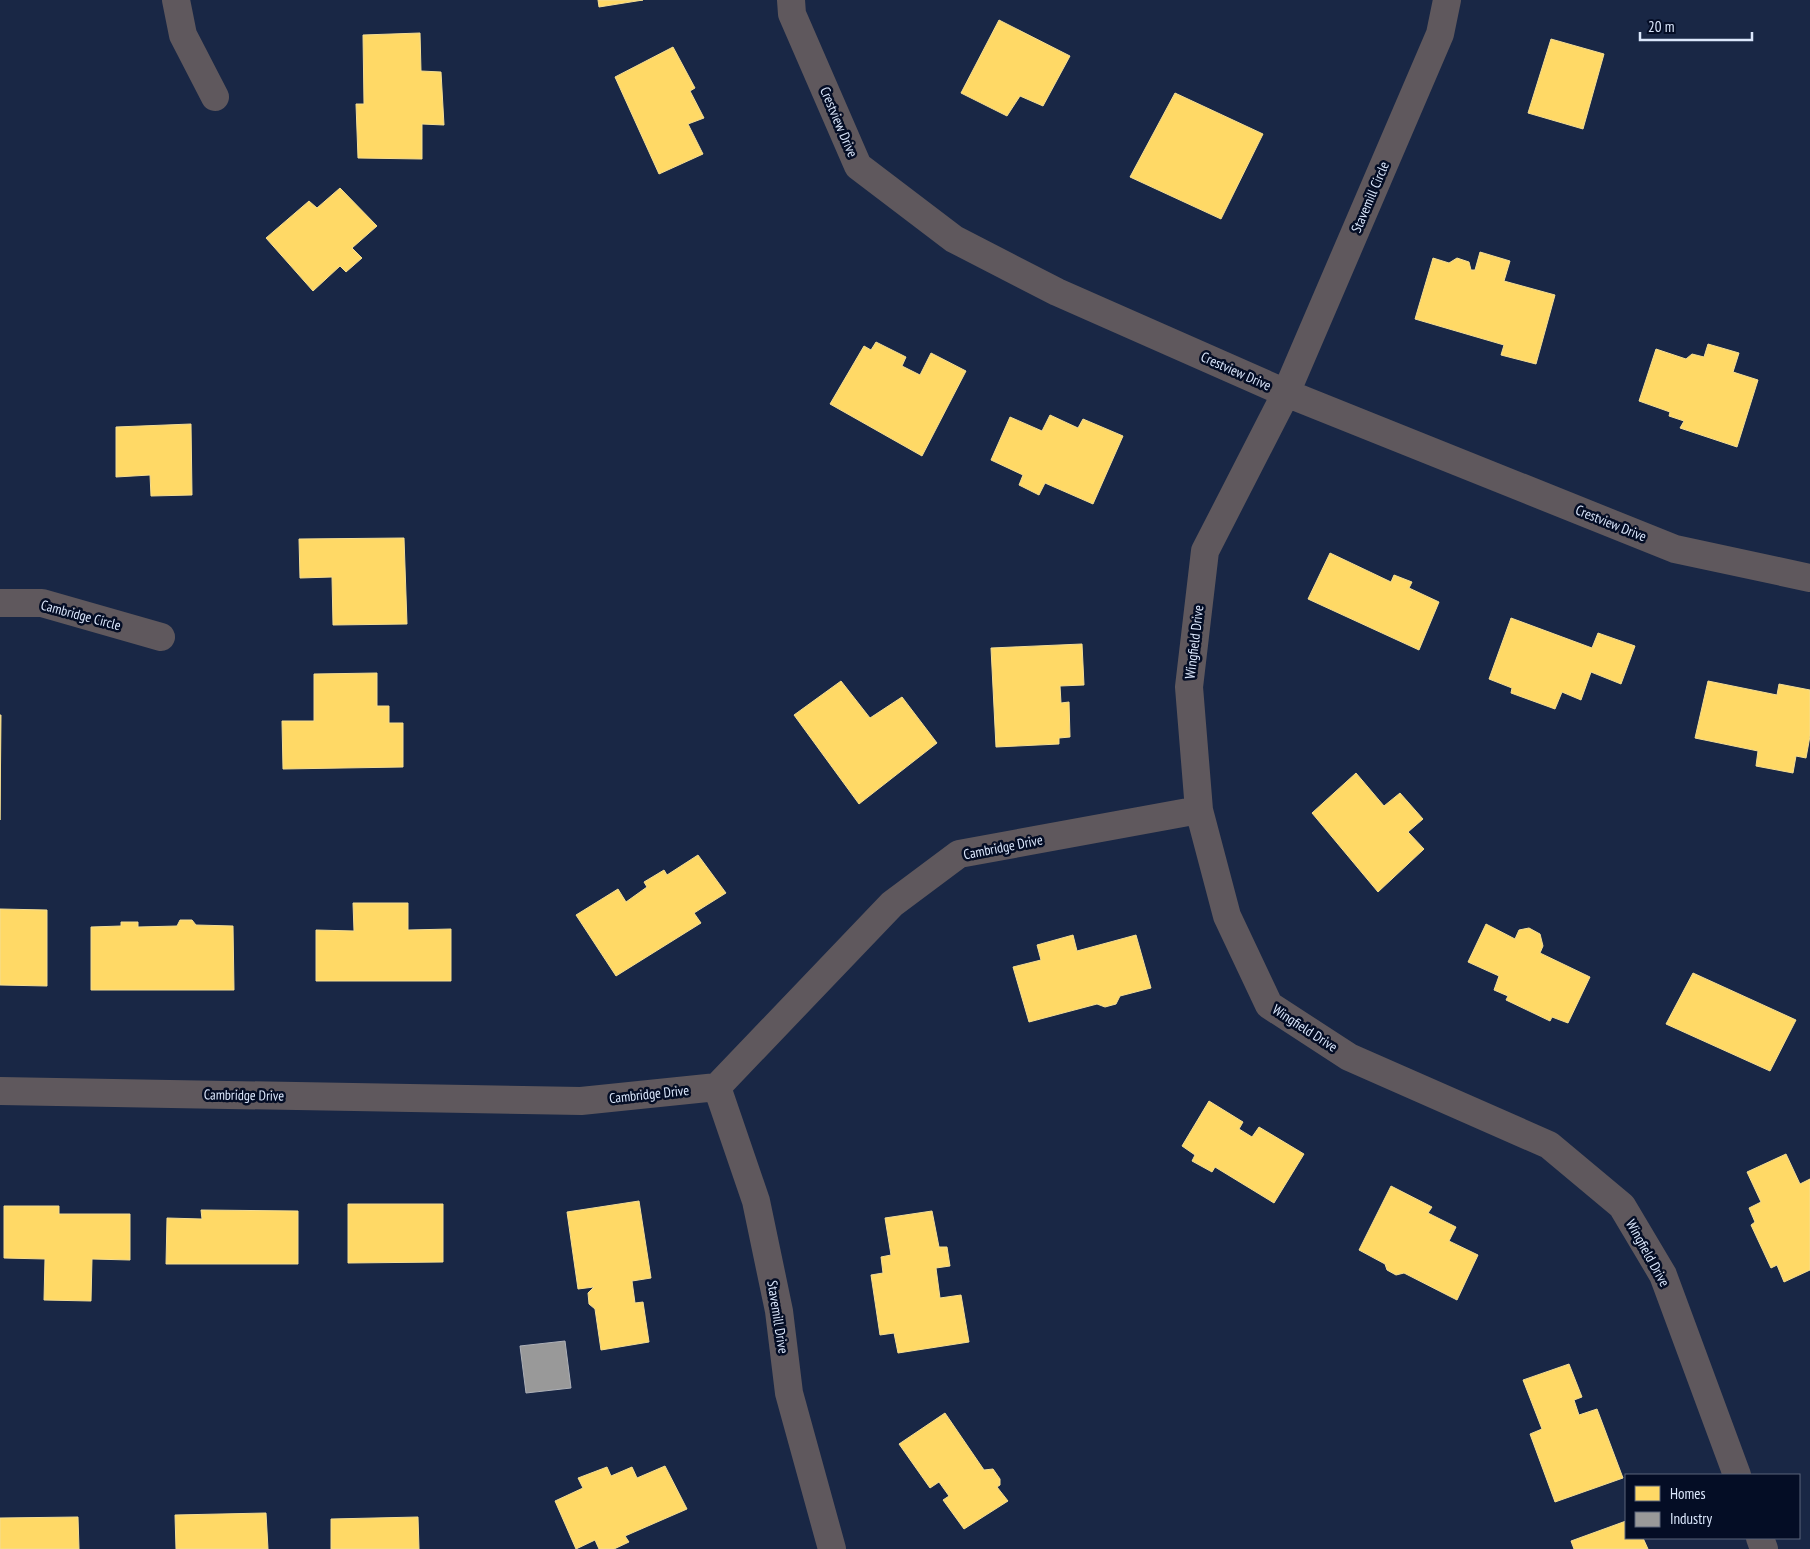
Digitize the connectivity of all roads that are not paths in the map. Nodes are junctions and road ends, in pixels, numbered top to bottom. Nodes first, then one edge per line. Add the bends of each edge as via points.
1 (176, 0) edge
2 (791, 0) edge
3 (1447, 0) edge
4 (215, 97) dead end
5 (1286, 393) junction
6 (1810, 578) edge
7 (0, 603) edge
8 (161, 637) dead end
9 (1199, 810) junction
10 (717, 1088) junction
11 (0, 1091) edge
12 (1737, 1474) edge
13 (832, 1549) edge

1 - 4 street via 183,35
2 - 5 street, Crestview Drive via 792,14 858,166 954,239 1057,292
3 - 5 street, Stavemill Circle via 1440,34
5 - 6 street, Crestview Drive via 1675,549
5 - 9 street, Wingfield Drive via 1205,551 1189,687
7 - 8 street, Cambridge Circle via 42,603
9 - 10 street, Cambridge Drive via 959,854 892,904
9 - 12 street, Wingfield Drive via 1227,916 1269,1005 1349,1057 1548,1145 1622,1206 1663,1275
10 - 11 street, Cambridge Drive via 582,1101
10 - 13 street, Stavemill Drive via 756,1201 779,1311 789,1393

